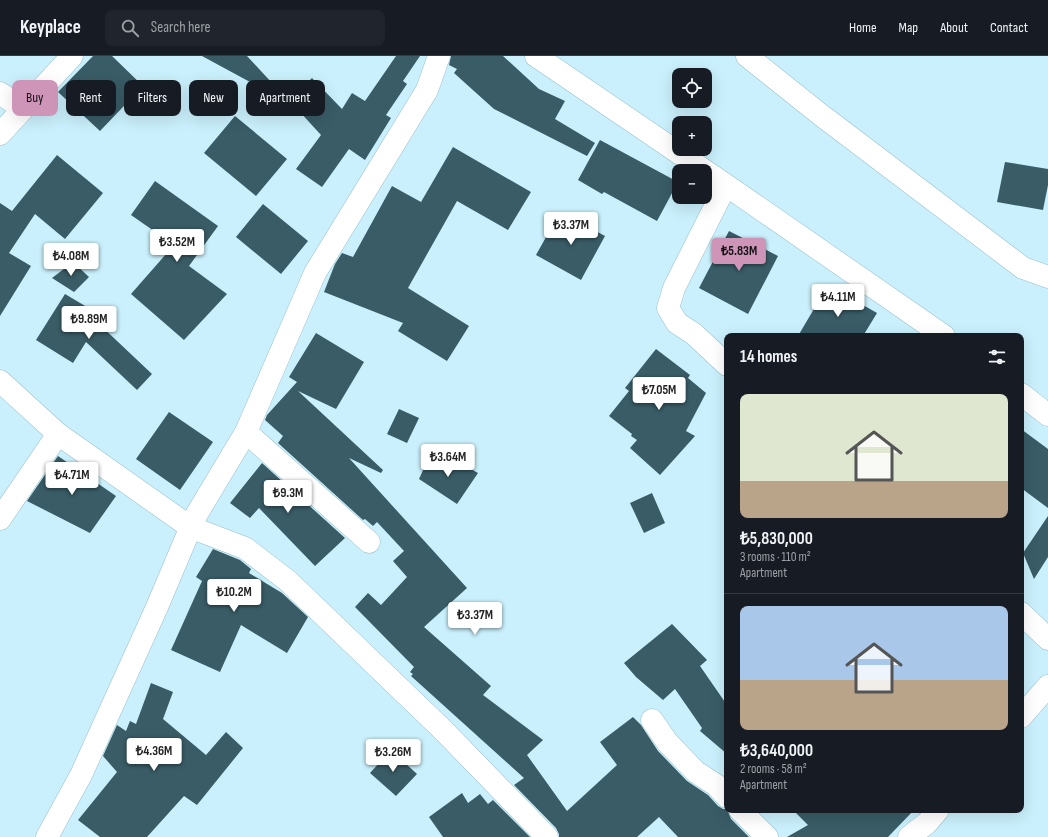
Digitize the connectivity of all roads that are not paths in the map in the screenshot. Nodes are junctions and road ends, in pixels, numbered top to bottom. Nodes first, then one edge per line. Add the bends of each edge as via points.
1 (72, 56) edge
2 (440, 56) edge
3 (536, 56) edge
4 (747, 56) edge
5 (50, 80) edge
6 (0, 93) edge
7 (12, 101) edge
8 (17, 116) edge
9 (0, 134) edge
10 (726, 185) junction
11 (1048, 277) edge
12 (940, 333) edge
13 (724, 362) edge
14 (0, 381) edge
15 (1024, 396) edge
16 (1048, 415) edge
17 (246, 432) junction
18 (58, 434) junction
19 (0, 520) edge
20 (190, 527) junction
21 (369, 542) dead end
22 (1024, 616) edge
23 (1048, 639) edge
24 (1048, 686) edge
25 (1024, 713) edge
26 (652, 720) dead end
27 (724, 794) edge
28 (743, 813) edge
29 (935, 813) edge
30 (47, 837) edge
31 (548, 837) edge
32 (767, 837) edge
33 (909, 837) edge

1 - 5 street
2 - 17 street via 427,90 315,272
3 - 10 street
4 - 11 street via 1023,268
6 - 7 street
8 - 9 street
10 - 12 street
10 - 13 street via 674,288 668,308 677,323 694,334
14 - 18 street
15 - 16 street
17 - 20 street
17 - 21 street
18 - 19 street
18 - 20 street
20 - 30 street via 81,775
20 - 31 street via 245,548 288,581 442,729
22 - 23 street
24 - 25 street
26 - 27 street via 667,742 696,772
28 - 32 street
29 - 33 street

